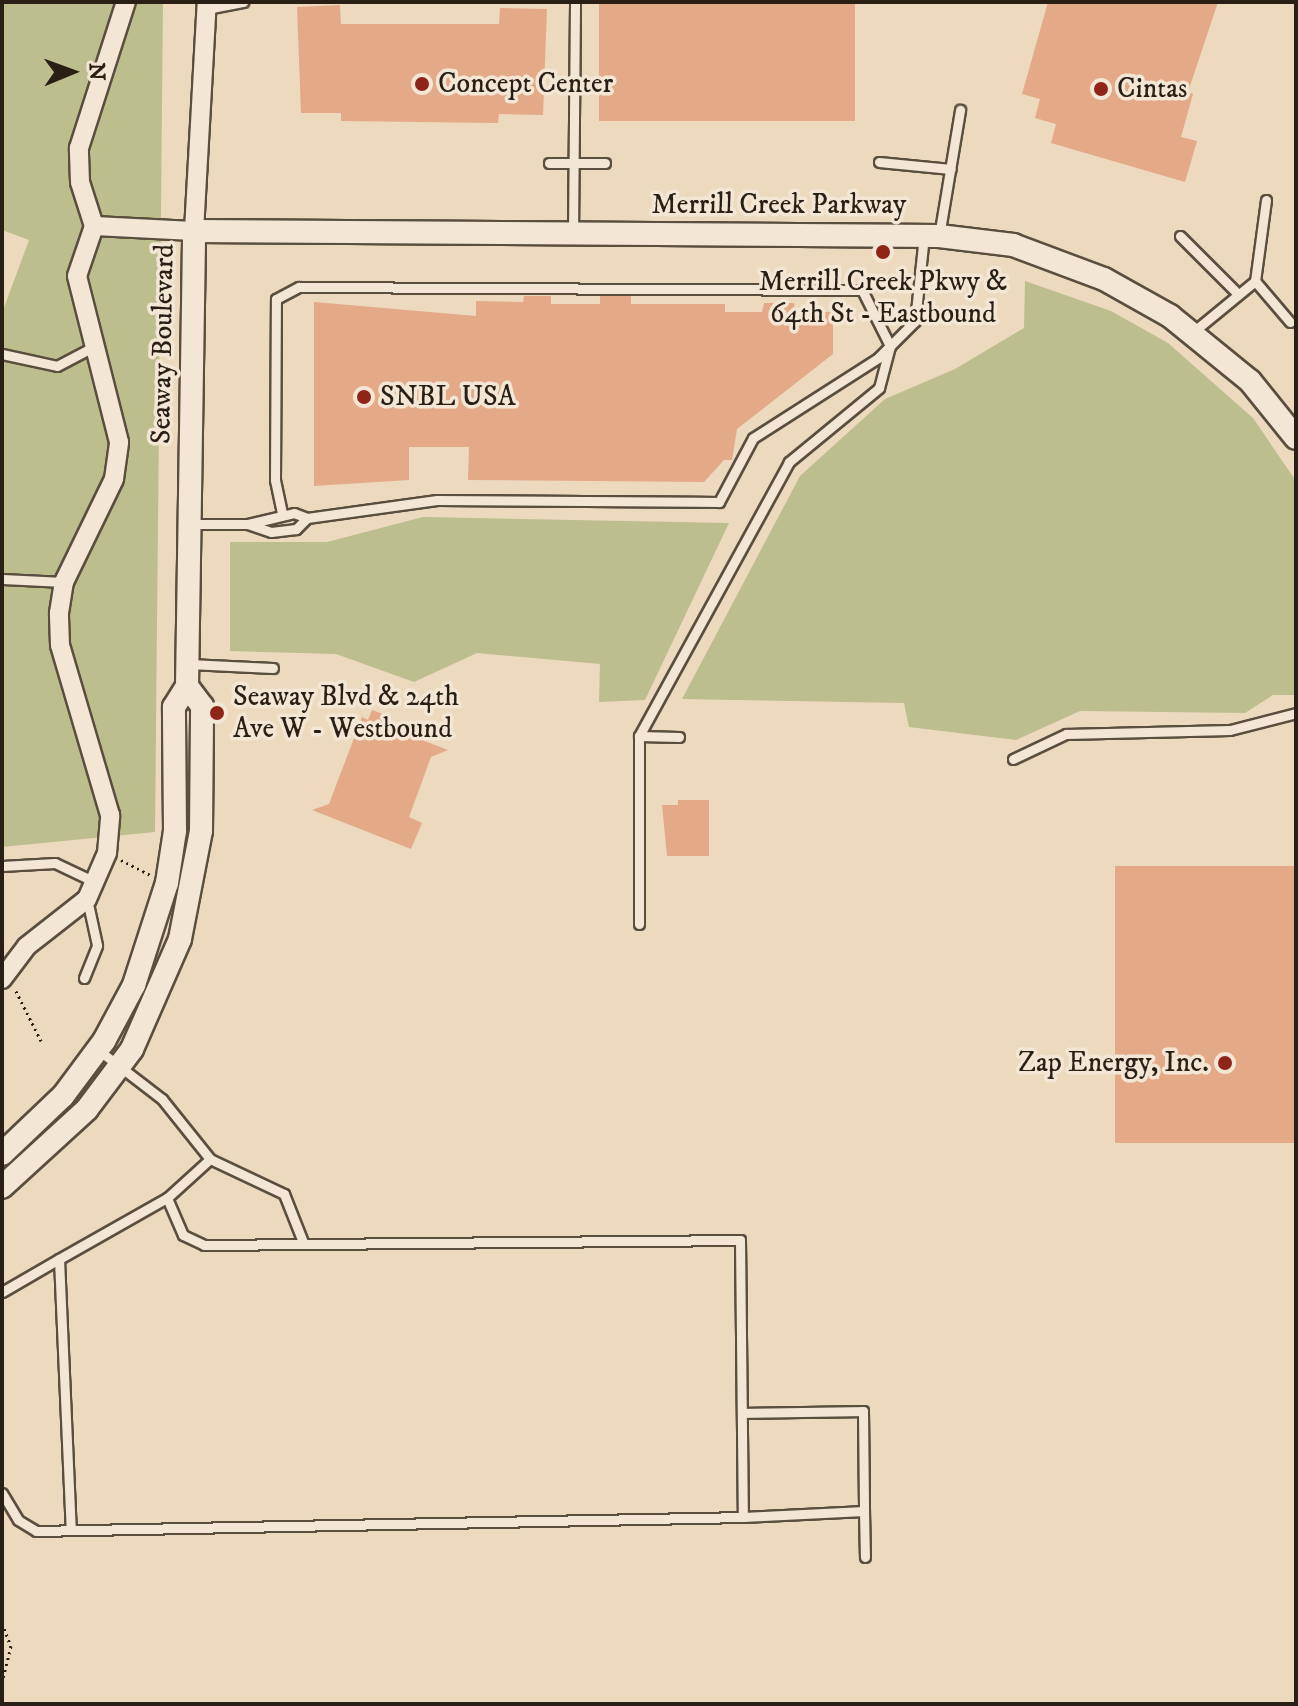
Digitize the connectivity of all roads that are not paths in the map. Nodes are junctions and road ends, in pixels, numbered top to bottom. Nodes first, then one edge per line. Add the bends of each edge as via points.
1 (126, 2) edge
2 (243, 2) edge
3 (575, 2) edge
4 (207, 6) edge
5 (960, 110) dead end
6 (879, 162) dead end
7 (549, 163) dead end
8 (574, 163) junction
9 (605, 163) dead end
10 (951, 169) junction
11 (1266, 200) dead end
12 (94, 226) junction
13 (194, 231) junction
14 (573, 234) junction
15 (932, 236) junction
16 (1180, 236) dead end
17 (1255, 281) junction
18 (1238, 294) junction
19 (1290, 322) dead end
20 (1193, 332) junction
21 (98, 344) junction
22 (890, 346) junction
23 (2, 354) edge
24 (1296, 438) edge
25 (282, 513) junction
26 (307, 518) junction
27 (190, 524) junction
28 (248, 524) junction
29 (2, 579) edge
30 (64, 582) junction
31 (273, 668) dead end
32 (188, 675) junction
33 (1296, 713) edge
34 (639, 736) junction
35 (679, 737) dead end
36 (1013, 759) dead end
37 (2, 866) edge
38 (91, 891) junction
39 (639, 924) dead end
40 (4, 970) edge
41 (84, 978) dead end
42 (97, 1049) junction
43 (119, 1065) junction
44 (2, 1154) edge
45 (210, 1159) junction
46 (2, 1187) edge
47 (167, 1198) junction
48 (303, 1242) junction
49 (59, 1259) junction
50 (2, 1292) edge
51 (742, 1413) junction
52 (2, 1493) edge
53 (864, 1511) junction
54 (743, 1517) junction
55 (71, 1530) junction
56 (865, 1557) dead end

1 - 12 street via 79,148 80,182
2 - 4 lane
3 - 8 lane
4 - 13 street, Seaway Boulevard
5 - 10 lane
6 - 10 lane
7 - 8 lane
8 - 9 lane
8 - 14 lane
10 - 15 lane
11 - 17 lane
12 - 13 street
12 - 21 street via 77,276
13 - 14 street, Merrill Creek Parkway
13 - 27 street, Seaway Boulevard
14 - 15 street, Merrill Creek Parkway
15 - 20 street, Merrill Creek Parkway via 1060,260
15 - 22 lane via 915,321
16 - 18 lane
17 - 18 lane
17 - 19 lane
18 - 20 lane
20 - 24 street, Merrill Creek Parkway via 1250,381
21 - 23 lane via 57,366
21 - 30 street via 119,442 114,479
22 - 25 lane via 862,290 299,287 276,299 275,480
22 - 26 lane via 753,438 719,502 437,500
22 - 34 lane via 879,388 789,462
25 - 26 lane
25 - 28 lane
26 - 28 lane via 296,529 271,532
27 - 28 lane
27 - 32 street, Seaway Boulevard
29 - 30 lane
30 - 38 street via 60,645 110,815 107,853
31 - 32 lane
32 - 42 street, Seaway Boulevard via 174,707 175,831 167,883 134,985
32 - 43 street, Seaway Boulevard via 202,706 201,831 191,894 160,993
33 - 36 lane via 1230,730 1066,734
34 - 35 lane
34 - 39 lane
37 - 38 lane via 55,863
38 - 40 street
38 - 41 lane via 97,945
42 - 43 lane
42 - 44 street, Seaway Boulevard via 63,1096
43 - 45 lane via 162,1099
43 - 46 street, Seaway Boulevard via 87,1109
45 - 47 lane
45 - 48 lane via 284,1194
47 - 48 lane via 183,1235 204,1245
47 - 49 lane
48 - 51 lane via 740,1240
49 - 50 lane
49 - 55 lane
51 - 53 lane via 863,1411
51 - 54 lane
52 - 55 lane via 18,1520 36,1531
53 - 54 lane
53 - 56 lane
54 - 55 lane

